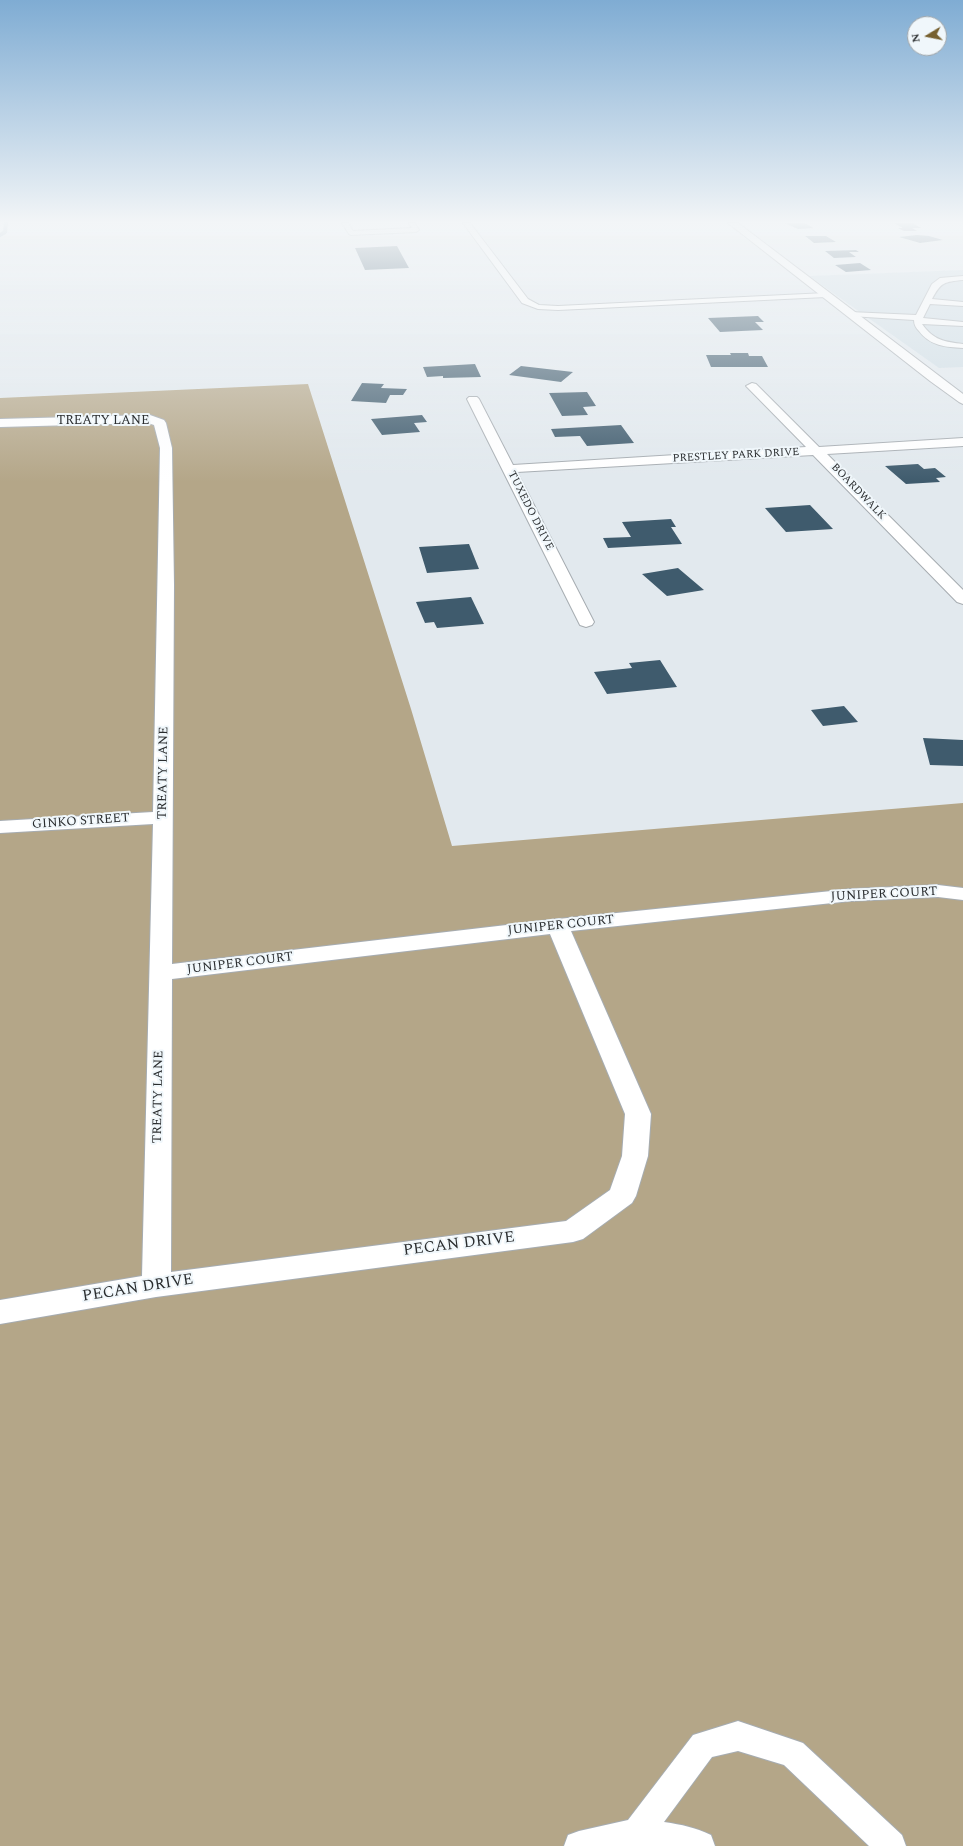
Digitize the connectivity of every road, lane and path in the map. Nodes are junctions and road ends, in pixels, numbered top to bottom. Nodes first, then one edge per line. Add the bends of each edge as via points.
1 (844, 309) edge
2 (924, 309) edge
3 (850, 314) junction
4 (922, 315) junction
5 (963, 324) edge
6 (921, 330) junction
7 (935, 331) dead end
8 (963, 346) edge
9 (752, 386) dead end
10 (473, 399) dead end
11 (963, 400) edge
12 (0, 423) edge
13 (963, 442) edge
14 (817, 451) junction
15 (508, 469) junction
16 (962, 599) edge
17 (586, 622) dead end
18 (163, 817) junction
19 (0, 827) edge
20 (963, 894) edge
21 (558, 926) junction
22 (161, 973) junction
23 (156, 1285) junction
24 (0, 1312) edge
25 (637, 1834) junction
26 (578, 1846) edge
27 (700, 1846) edge
28 (891, 1846) edge

1 - 3 street
2 - 4 lane
3 - 4 lane
3 - 11 street
4 - 5 lane
4 - 6 lane via 918,324
6 - 7 lane
6 - 8 lane via 927,338 939,344
9 - 14 street, BOARDWALK
10 - 15 street, TUXEDO DRIVE
12 - 18 street, TREATY LANE via 150,419 160,423 166,448
13 - 14 street, PRESTLEY PARK DRIVE
14 - 15 street, PRESTLEY PARK DRIVE
14 - 16 street, BOARDWALK
15 - 17 street, TUXEDO DRIVE
18 - 19 street, GINKO STREET
18 - 22 street, TREATY LANE
20 - 21 street, JUNIPER COURT via 938,890 851,895
21 - 22 street, JUNIPER COURT
21 - 23 street, PECAN DRIVE via 638,1114 635,1156 622,1196 573,1230
22 - 23 street, TREATY LANE
23 - 24 street, PECAN DRIVE
25 - 26 lane
25 - 27 lane via 690,1841
25 - 28 lane via 703,1745 738,1736 793,1753

